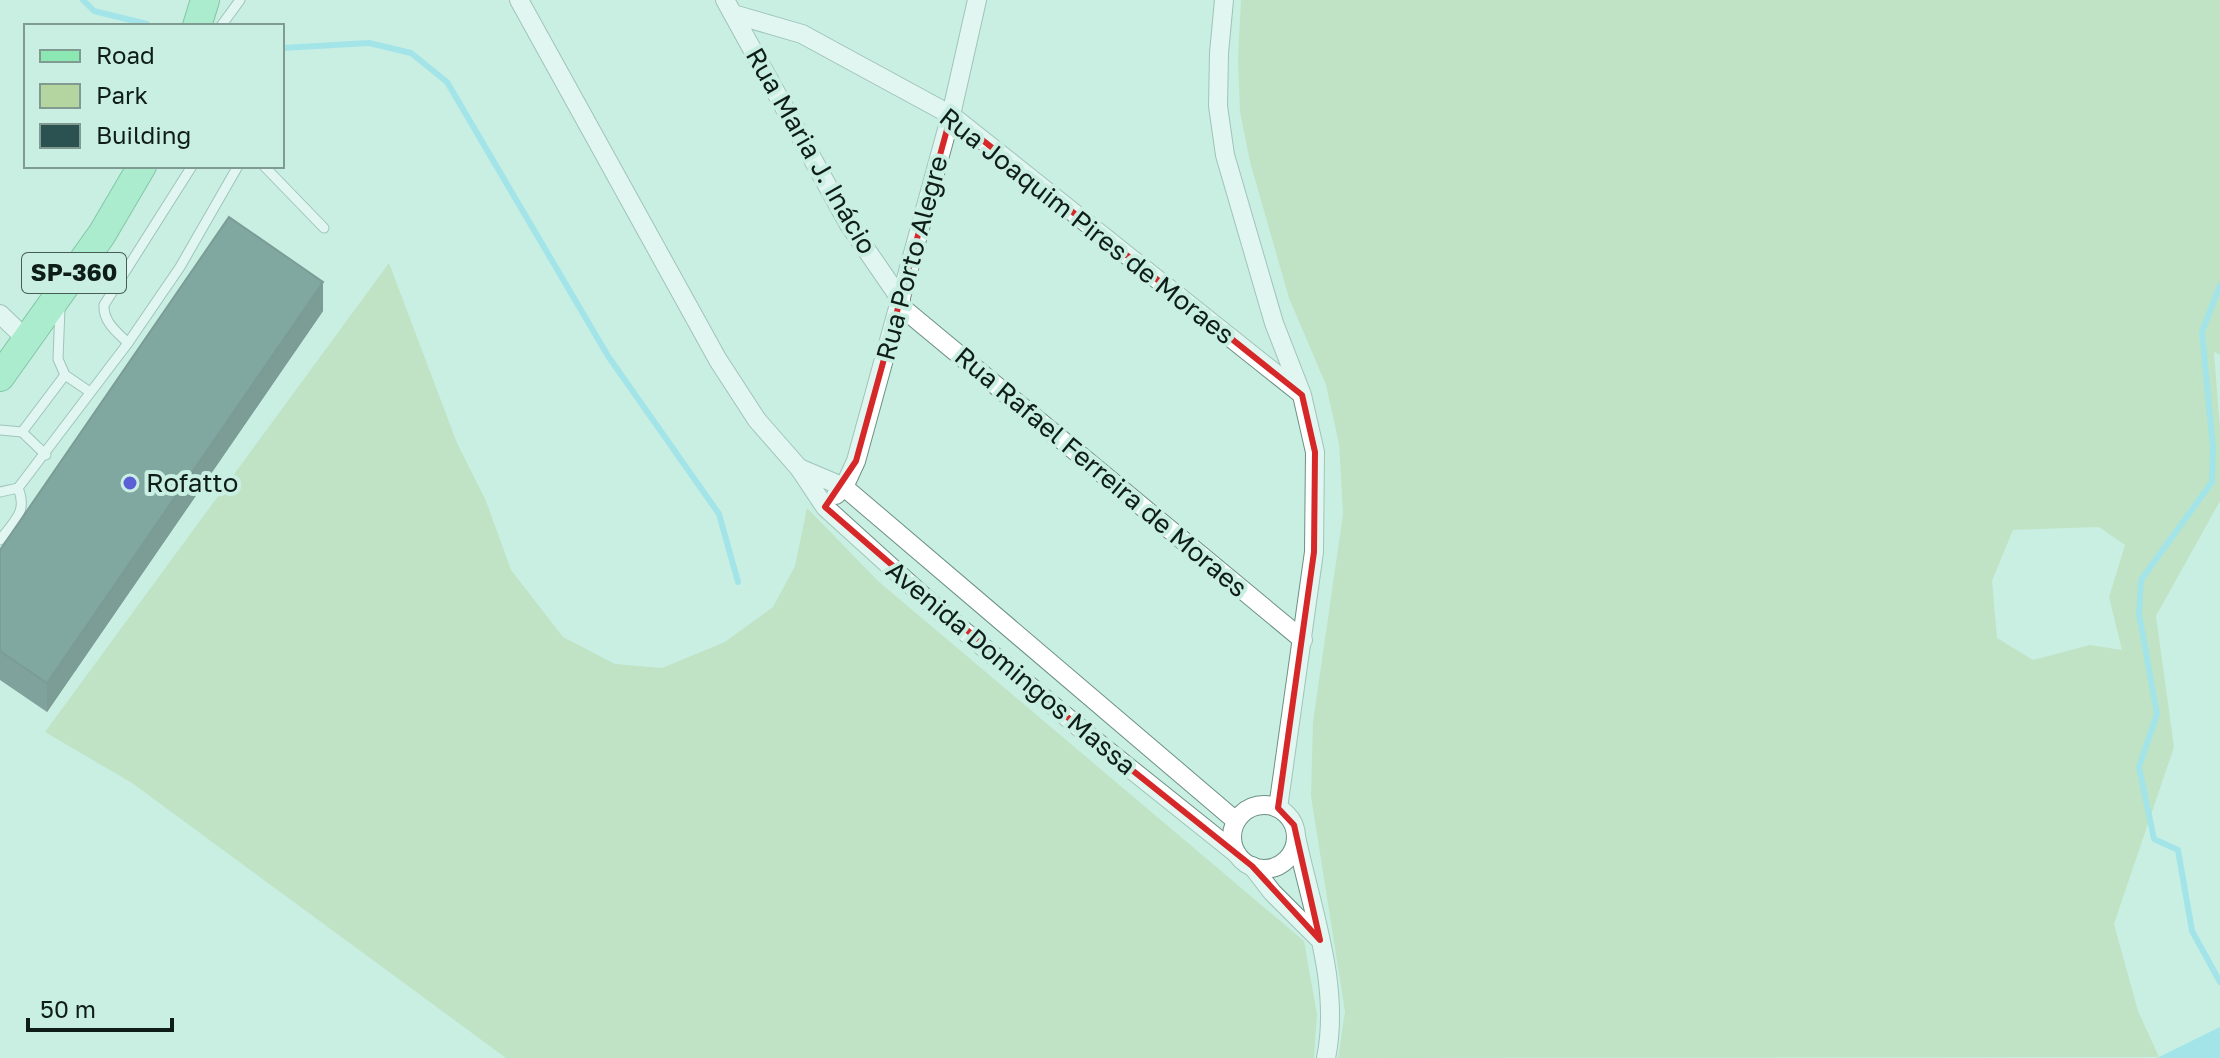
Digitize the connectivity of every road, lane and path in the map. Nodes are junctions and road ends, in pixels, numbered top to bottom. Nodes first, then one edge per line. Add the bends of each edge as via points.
1 (205, 0) edge
2 (240, 0) edge
3 (519, 0) edge
4 (977, 0) edge
5 (1224, 0) edge
6 (729, 7) edge
7 (198, 24) edge
8 (222, 24) edge
9 (951, 115) junction
10 (141, 168) edge
11 (191, 168) edge
12 (237, 168) edge
13 (266, 168) edge
14 (324, 228) dead end
15 (61, 292) junction
16 (900, 302) junction
17 (0, 314) edge
18 (26, 339) junction
19 (128, 343) junction
20 (65, 375) junction
21 (0, 377) edge
22 (90, 392) junction
23 (1302, 395) junction
24 (0, 430) edge
25 (22, 432) junction
26 (46, 455) junction
27 (799, 468) junction
28 (844, 487) junction
29 (18, 488) junction
30 (0, 492) edge
31 (825, 507) junction
32 (0, 540) edge
33 (1303, 640) junction
34 (1278, 808) junction
35 (1236, 821) junction
36 (1296, 836) junction
37 (1244, 860) junction
38 (1320, 940) junction
39 (1326, 1058) edge

1 - 7 main road
2 - 8 lane
3 - 27 street, Avenida Domingos Massa via 718,360 757,420
4 - 9 street, Rua Porto Alegre
5 - 23 street via 1218,106 1225,155 1274,323
6 - 9 street, Rua Joaquim Pires de Moraes via 802,34
6 - 16 street, Rua Maria J. Inácio via 848,223
9 - 16 street, Rua Porto Alegre
9 - 23 street, Rua Joaquim Pires de Moraes
10 - 15 main road, SP-360
11 - 19 lane via 104,305 107,321
12 - 19 lane via 180,267
13 - 14 lane
15 - 18 main road, SP-360
15 - 20 lane via 58,359
16 - 28 street, Rua Porto Alegre
16 - 33 street, Rua Rafael Ferreira de Moraes
17 - 18 street
18 - 21 main road, SP-360
19 - 22 lane
20 - 22 lane
20 - 25 lane
22 - 26 lane
23 - 33 street via 1315,452 1317,503
24 - 25 lane
25 - 26 lane
26 - 29 lane
27 - 28 street, Avenida Domingos Massa
27 - 31 street, Avenida Domingos Massa
28 - 31 street, Rua Porto Alegre
28 - 35 street, Avenida Domingos Massa
29 - 30 lane
29 - 32 lane via 24,502
31 - 37 street, Avenida Domingos Massa via 1075,725
33 - 34 street
34 - 35 street via 1250,808
34 - 36 street via 1294,825
35 - 37 street via 1233,832
36 - 37 street via 1294,849 1277,867 1264,869
36 - 38 street
37 - 38 street, Avenida Domingos Massa
38 - 39 street via 1331,1006

